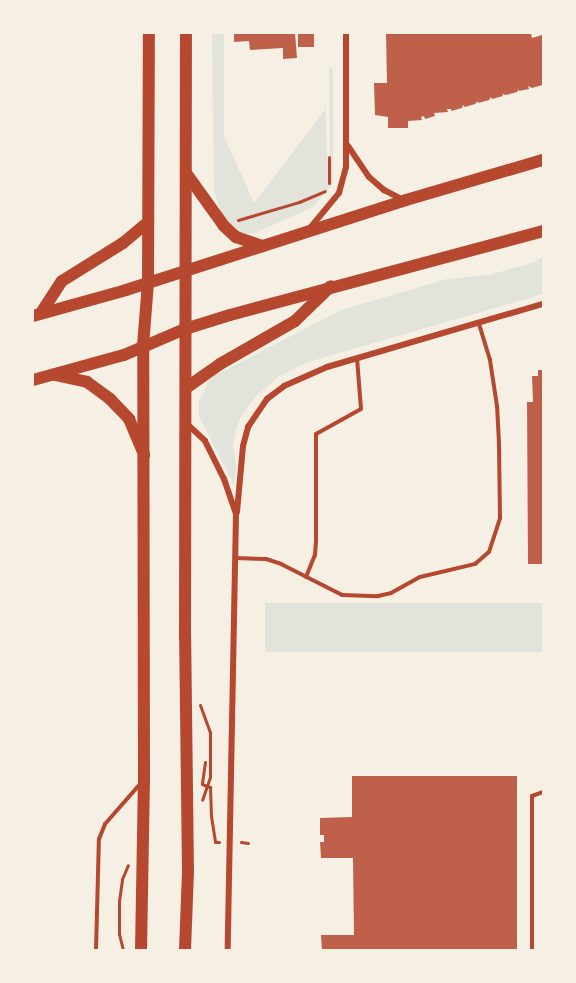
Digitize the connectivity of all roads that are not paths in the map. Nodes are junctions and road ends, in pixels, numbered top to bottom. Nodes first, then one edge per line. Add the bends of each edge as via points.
1 (149, 33) edge
2 (186, 33) edge
3 (346, 33) edge
4 (348, 146) junction
5 (543, 160) edge
6 (186, 173) junction
7 (406, 200) junction
8 (148, 222) junction
9 (543, 231) edge
10 (305, 233) junction
11 (262, 246) junction
12 (184, 270) junction
13 (148, 283) junction
14 (332, 286) junction
15 (543, 304) edge
16 (37, 315) edge
17 (479, 323) junction
18 (184, 329) junction
19 (143, 346) junction
20 (357, 358) junction
21 (52, 374) junction
22 (33, 380) edge
23 (186, 388) junction
24 (186, 422) junction
25 (144, 454) junction
26 (236, 514) junction
27 (235, 558) junction
28 (306, 577) junction
29 (144, 779) junction
30 (543, 792) edge
31 (96, 950) edge
32 (141, 950) edge
33 (185, 950) edge
34 (228, 950) edge
35 (532, 950) edge

1 - 8 main road
2 - 6 main road
3 - 4 street
4 - 7 street via 369,177 384,190
4 - 10 street via 339,193
5 - 7 main road
6 - 11 main road via 224,226 236,237
6 - 12 main road
7 - 10 main road
8 - 13 main road
8 - 16 main road via 123,243 62,281
9 - 14 main road
10 - 11 main road
11 - 12 main road
12 - 13 main road
12 - 18 main road
13 - 16 main road
13 - 19 main road
14 - 18 main road
14 - 23 main road via 295,321
15 - 17 street
17 - 20 street
17 - 28 lane via 490,360 499,443 500,518 489,552 475,564 420,577 378,596 342,595
18 - 19 main road
18 - 23 main road
19 - 21 main road via 124,355
19 - 25 main road
20 - 26 street via 300,376 267,399 255,413 243,446
20 - 28 lane via 361,409 316,434 316,542
21 - 22 main road
21 - 25 main road via 87,382 110,399 129,419
23 - 24 main road
24 - 26 street via 205,441
24 - 33 main road
25 - 29 main road
26 - 27 street
27 - 28 lane via 266,559
27 - 34 street
29 - 31 lane via 105,824 99,839
29 - 32 main road
30 - 35 lane via 532,796

